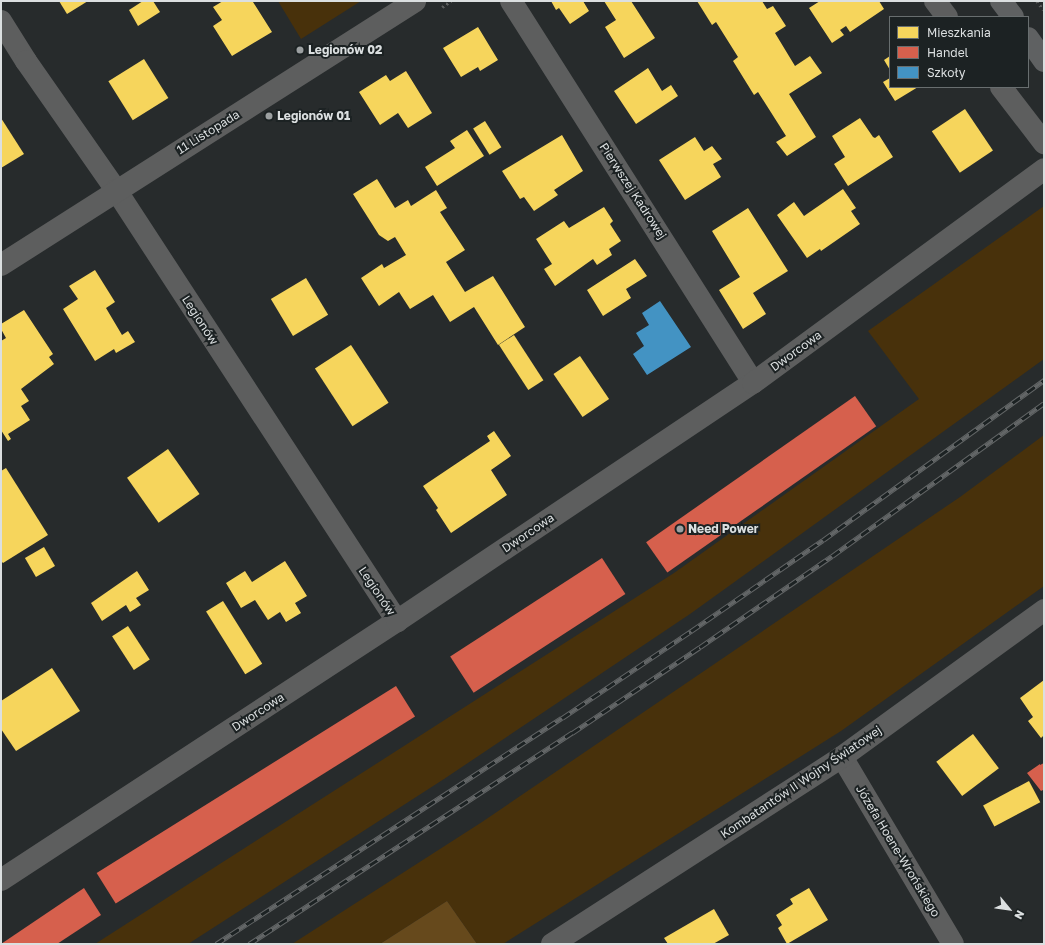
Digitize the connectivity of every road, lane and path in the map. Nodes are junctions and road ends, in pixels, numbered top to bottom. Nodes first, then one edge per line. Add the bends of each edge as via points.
1 (416, 1) edge
2 (511, 1) edge
3 (935, 1) edge
4 (1001, 1) edge
5 (1037, 1) edge
6 (1044, 10) edge
7 (946, 16) edge
8 (1012, 16) edge
9 (1, 21) edge
10 (1029, 39) edge
11 (1044, 61) edge
12 (1002, 88) edge
13 (1044, 143) edge
14 (1044, 169) edge
15 (116, 190) junction
16 (1, 265) edge
17 (753, 383) junction
18 (1044, 610) edge
19 (396, 621) junction
20 (842, 757) junction
21 (1, 880) edge
22 (552, 944) edge
23 (953, 944) edge

1 - 15 street, 11 Listopada
2 - 17 street, Pierwszej Kadrowej
3 - 7 street
4 - 8 main road
5 - 6 path
9 - 15 street, Legionów
10 - 11 main road
12 - 13 street
14 - 17 street, Dworcowa
15 - 16 street, 11 Listopada
15 - 19 street, Legionów
17 - 19 street, Dworcowa
18 - 20 street, Kombatantów II Wojny Światowej
19 - 21 street, Dworcowa
20 - 22 street, Kombatantów II Wojny Światowej
20 - 23 street, Józefa Hoene-Wrońskiego

